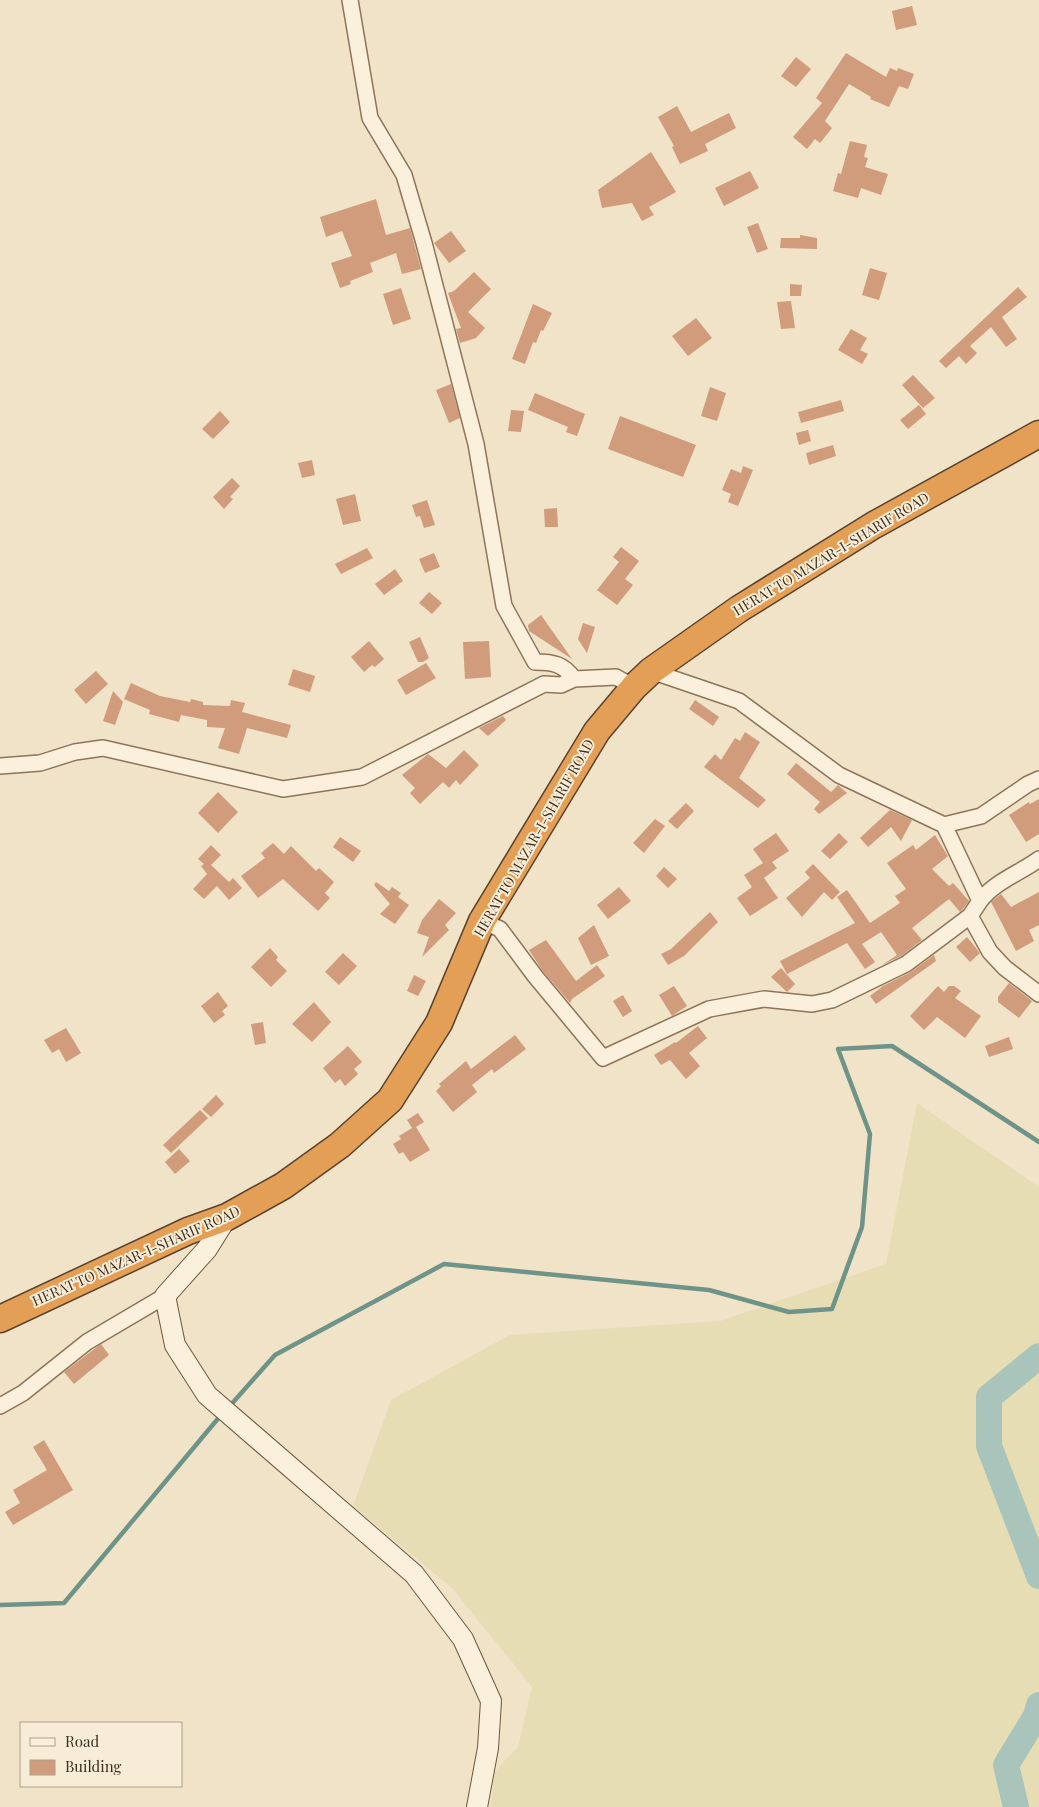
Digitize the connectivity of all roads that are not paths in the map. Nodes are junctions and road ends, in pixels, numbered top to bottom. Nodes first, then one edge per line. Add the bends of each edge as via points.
1 (350, 0) edge
2 (1039, 434) edge
3 (574, 679) junction
4 (643, 679) junction
5 (0, 766) edge
6 (1039, 779) edge
7 (944, 825) junction
8 (1039, 859) edge
9 (980, 901) junction
10 (970, 916) junction
11 (482, 921) junction
12 (1039, 994) edge
13 (227, 1217) junction
14 (165, 1296) junction
15 (0, 1319) edge
16 (0, 1406) edge
17 (477, 1807) edge

1 - 3 street via 370,118 404,175 476,444 504,606 535,662 548,662 567,669
2 - 4 highway, HERAT TO MAZAR-I-SHARIF ROAD via 874,525 739,609
3 - 4 street
3 - 5 street via 561,684 544,684 362,777 283,789 103,748 75,752 40,763
4 - 7 street via 739,701 839,775
4 - 11 highway, HERAT TO MAZAR-I-SHARIF ROAD via 597,731
6 - 7 street via 981,816
7 - 9 street
8 - 9 street via 989,890
9 - 10 street
10 - 11 street via 906,964 832,1000 812,1004 764,999 709,1009 603,1058 500,928
10 - 12 street via 990,952
11 - 13 highway, HERAT TO MAZAR-I-SHARIF ROAD via 439,1023 390,1100 340,1145 283,1186
13 - 14 street via 207,1249
13 - 15 highway, HERAT TO MAZAR-I-SHARIF ROAD via 188,1231
14 - 16 street via 87,1342 23,1393
14 - 17 street via 175,1345 207,1395 414,1574 463,1639 490,1701 488,1748

